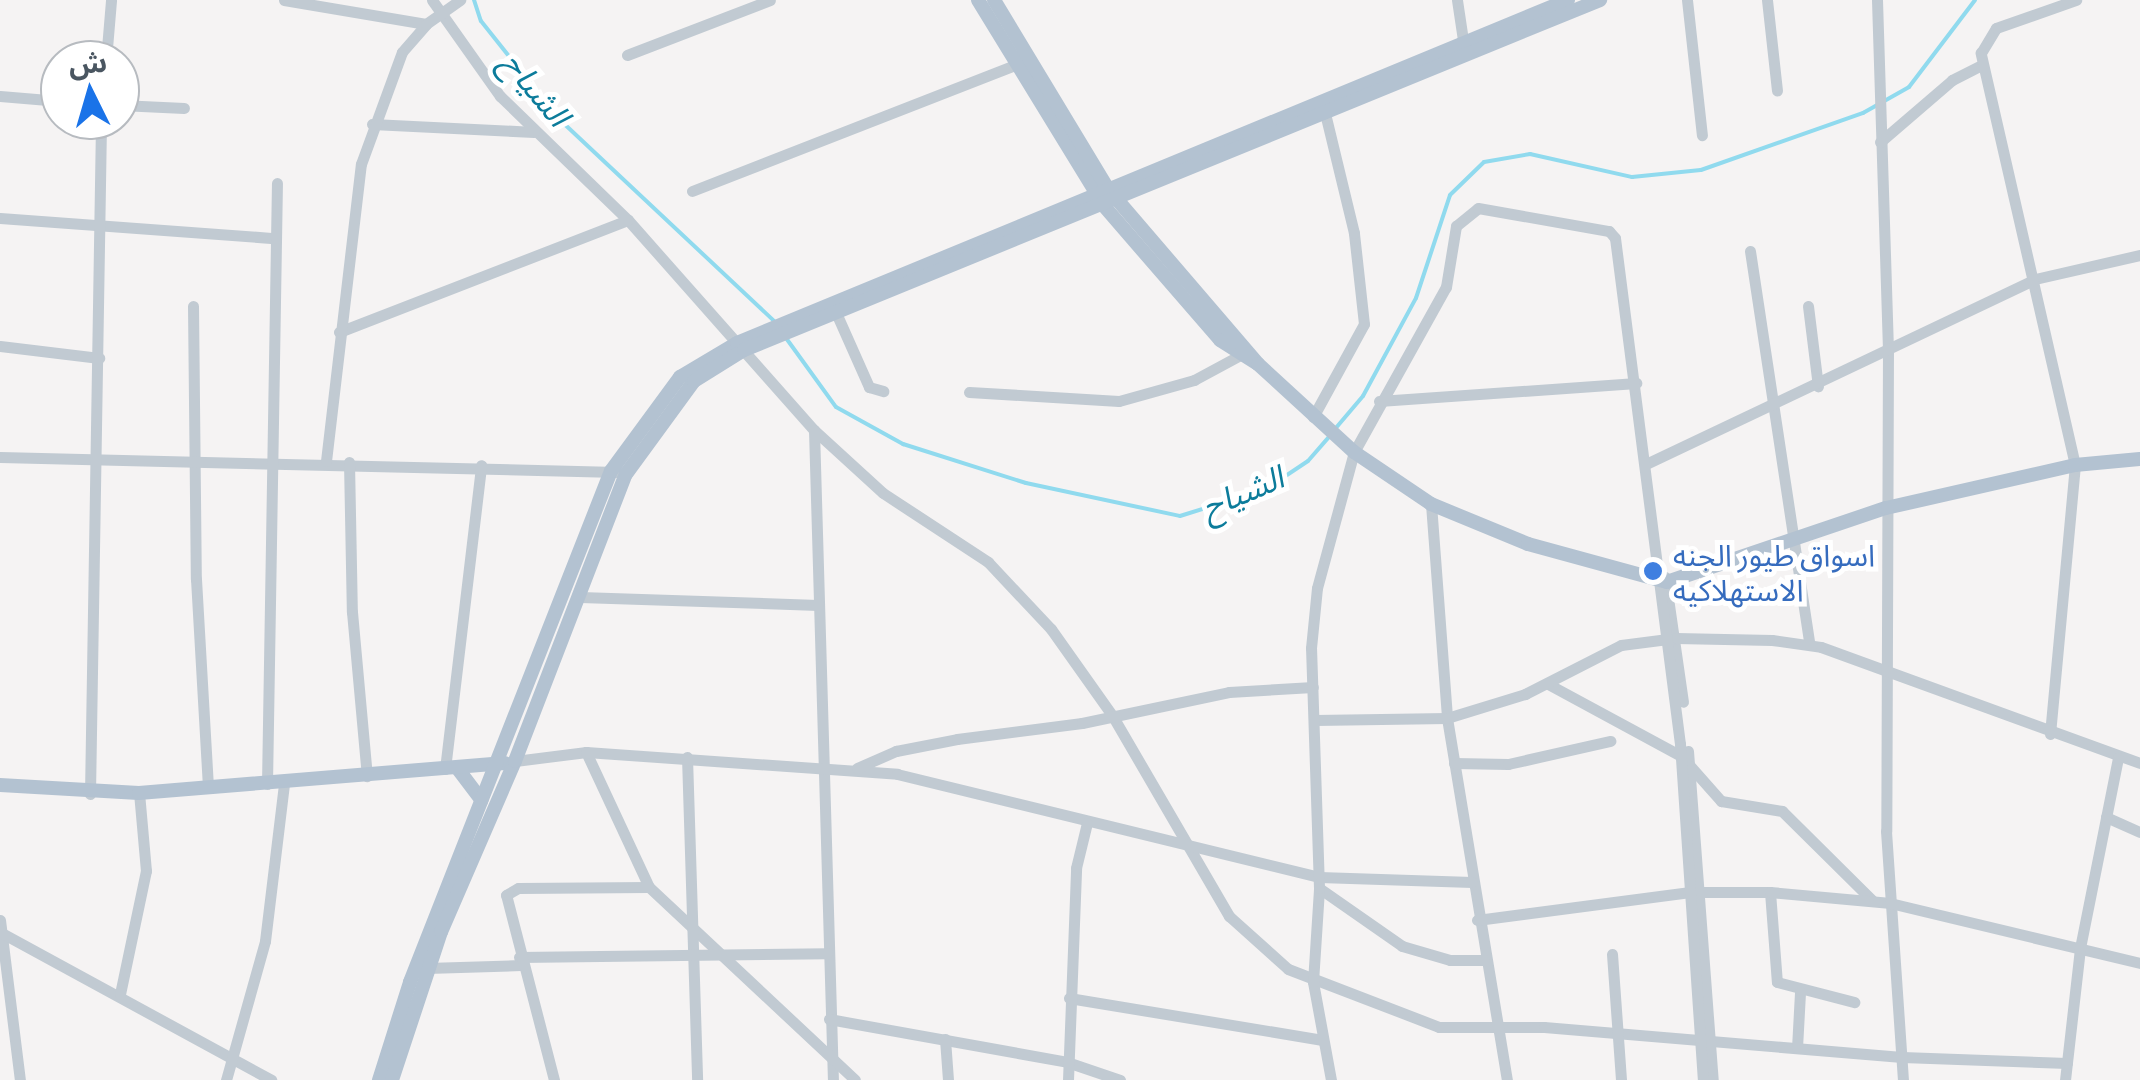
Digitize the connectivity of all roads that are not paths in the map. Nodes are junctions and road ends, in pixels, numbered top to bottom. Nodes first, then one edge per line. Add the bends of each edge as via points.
1 (112, 0) edge
2 (284, 0) edge
3 (432, 0) edge
4 (770, 0) edge
5 (978, 0) edge
6 (994, 0) edge
7 (1456, 0) edge
8 (1568, 0) edge
9 (1600, 0) edge
10 (1687, 0) edge
11 (1767, 0) edge
12 (1877, 0) edge
13 (2076, 0) edge
14 (458, 2) edge
15 (439, 13) junction
16 (426, 24) junction
17 (108, 40) edge
18 (1464, 50) junction
19 (627, 55) dead end
20 (1016, 65) junction
21 (1982, 65) junction
22 (1776, 90) dead end
23 (0, 96) edge
24 (40, 99) edge
25 (140, 106) edge
26 (184, 108) dead end
27 (1325, 113) junction
28 (372, 124) junction
29 (534, 132) junction
30 (1702, 135) dead end
31 (100, 140) edge
32 (1880, 142) junction
33 (277, 183) dead end
34 (692, 190) dead end
35 (1106, 198) junction
36 (0, 218) edge
37 (628, 220) junction
38 (98, 229) junction
39 (274, 238) junction
40 (1750, 252) dead end
41 (2140, 255) edge
42 (2035, 279) junction
43 (193, 306) dead end
44 (1808, 306) dead end
45 (836, 316) junction
46 (792, 328) junction
47 (338, 332) junction
48 (0, 346) edge
49 (740, 346) junction
50 (1888, 348) junction
51 (1244, 353) junction
52 (98, 358) junction
53 (1636, 383) junction
54 (1818, 386) junction
55 (883, 391) dead end
56 (969, 392) dead end
57 (1379, 401) junction
58 (1772, 408) junction
59 (1316, 420) junction
60 (814, 430) junction
61 (1350, 448) junction
62 (99, 456) junction
63 (0, 457) edge
64 (2140, 459) edge
65 (196, 460) junction
66 (271, 460) junction
67 (326, 461) junction
68 (348, 462) junction
69 (1648, 463) junction
70 (480, 465) junction
71 (2075, 465) junction
72 (619, 472) junction
73 (1431, 504) junction
74 (1886, 508) junction
75 (1792, 536) junction
76 (1662, 578) junction
77 (580, 597) junction
78 (818, 605) junction
79 (1672, 638) junction
80 (1809, 643) junction
81 (1886, 670) junction
82 (1548, 684) junction
83 (1314, 688) junction
84 (1112, 715) junction
85 (1447, 718) junction
86 (1315, 720) junction
87 (2050, 734) junction
88 (1610, 741) dead end
89 (586, 752) junction
90 (687, 758) junction
91 (2118, 758) junction
92 (1686, 761) junction
93 (516, 762) junction
94 (1454, 763) junction
95 (2140, 763) edge
96 (497, 764) junction
97 (452, 769) junction
98 (852, 769) junction
99 (824, 770) junction
100 (367, 776) junction
101 (267, 784) junction
102 (284, 784) junction
103 (0, 785) edge
104 (208, 788) junction
105 (33, 791) junction
106 (0, 794) edge
107 (90, 794) junction
108 (139, 794) junction
109 (482, 800) junction
110 (2106, 817) junction
111 (1088, 823) junction
112 (2140, 832) edge
113 (1182, 845) junction
114 (1319, 882) junction
115 (1472, 882) junction
116 (649, 887) junction
117 (1696, 892) junction
118 (1770, 892) junction
119 (1873, 901) junction
120 (1890, 903) junction
121 (1477, 920) junction
122 (1, 928) edge
123 (692, 934) junction
124 (2080, 948) junction
125 (713, 953) junction
126 (692, 954) junction
127 (826, 954) junction
128 (1612, 954) dead end
129 (1484, 960) junction
130 (520, 961) junction
131 (2140, 963) edge
132 (427, 968) junction
133 (1313, 982) junction
134 (1800, 992) junction
135 (120, 994) junction
136 (1069, 998) junction
137 (1854, 1002) dead end
138 (829, 1019) junction
139 (1494, 1026) junction
140 (1619, 1033) junction
141 (945, 1039) junction
142 (1323, 1040) junction
143 (1704, 1040) junction
144 (1797, 1048) junction
145 (830, 1055) junction
146 (233, 1057) junction
147 (1902, 1057) junction
148 (1067, 1062) junction
149 (2067, 1064) junction
150 (20, 1080) edge
151 (226, 1080) edge
152 (271, 1080) edge
153 (379, 1080) edge
154 (392, 1080) edge
155 (554, 1080) edge
156 (696, 1080) edge
157 (832, 1080) edge
158 (855, 1080) edge
159 (948, 1080) edge
160 (1068, 1080) edge
161 (1120, 1080) edge
162 (1331, 1080) edge
163 (1507, 1080) edge
164 (1621, 1080) edge
165 (1703, 1080) edge
166 (1713, 1080) edge
167 (1904, 1080) edge
168 (2065, 1080) edge

1 - 17 street
2 - 16 street
3 - 15 street
4 - 19 street
5 - 20 main road
6 - 35 main road
7 - 18 street
8 - 18 main road
9 - 18 main road
10 - 30 street
11 - 22 street
12 - 32 street
13 - 21 street via 1987,34
14 - 15 street
15 - 16 street
15 - 29 street
16 - 28 street via 391,72
18 - 27 main road
18 - 35 main road
20 - 34 street
20 - 35 main road
21 - 32 street via 1952,80
21 - 42 street
23 - 24 street
25 - 26 street
27 - 35 main road
27 - 59 street via 1354,233 1364,324
28 - 29 street
28 - 47 street
29 - 37 street
31 - 38 street
32 - 50 street
33 - 39 street
35 - 45 main road
35 - 46 main road
35 - 51 main road
36 - 38 street
37 - 47 street
37 - 49 street
38 - 39 street
38 - 52 street
39 - 66 street
40 - 58 street
41 - 42 street
42 - 50 street
42 - 71 street
43 - 65 street
44 - 54 street
45 - 46 main road
45 - 55 street via 869,387
46 - 49 main road
47 - 67 street
48 - 52 street
49 - 60 street
49 - 72 main road via 677,398
50 - 54 street
50 - 74 street
51 - 56 street via 1194,380 1119,401
51 - 59 main road
52 - 62 street
53 - 57 street
53 - 57 street via 1614,234 1478,208 1456,226 1446,287
53 - 69 street
54 - 58 street
57 - 61 street
58 - 69 street
58 - 75 street
59 - 61 main road
60 - 78 street
60 - 84 street via 882,493 1002,574 1051,628
61 - 73 main road
61 - 83 street via 1317,588
62 - 63 street
62 - 65 street
62 - 107 street
64 - 71 main road
65 - 66 street
65 - 104 street
66 - 67 street
66 - 101 street
67 - 68 street
68 - 70 street
68 - 100 street via 352,612
69 - 76 street
70 - 72 street
70 - 97 street
71 - 74 main road
71 - 87 street
72 - 77 main road
72 - 96 main road
73 - 76 main road via 1528,544
73 - 85 street
74 - 75 main road
74 - 81 street
75 - 76 main road
75 - 80 street
76 - 79 street
77 - 78 street
77 - 93 main road
78 - 99 street
79 - 80 street
79 - 82 street via 1606,649
79 - 92 street
80 - 81 street
81 - 87 street
81 - 120 street
82 - 85 street
82 - 92 street
83 - 84 street via 1229,692
83 - 86 street
84 - 98 street via 912,747
84 - 113 street
85 - 86 street
85 - 94 street
86 - 114 street
87 - 91 street
88 - 94 street via 1508,764
89 - 90 street
89 - 93 street
89 - 116 street
90 - 99 street
90 - 123 street
91 - 95 street
91 - 110 street
92 - 117 street
92 - 119 street via 1721,802 1782,812
93 - 96 main road
93 - 132 main road
94 - 115 street
96 - 97 main road
96 - 109 main road
97 - 100 main road
97 - 109 main road
98 - 99 street
98 - 111 street via 923,778
99 - 127 street
100 - 102 main road
101 - 102 main road
101 - 104 main road
102 - 146 street via 266,941
103 - 105 main road
104 - 108 main road
105 - 106 main road
105 - 107 main road
107 - 108 main road
108 - 135 street via 145,882
109 - 153 main road
110 - 112 street
110 - 124 street
111 - 113 street
111 - 136 street via 1078,855
113 - 114 street
113 - 133 street via 1250,940
114 - 115 street
114 - 129 street via 1402,946 1450,960
114 - 133 street
115 - 121 street
116 - 123 street
116 - 130 street via 511,889 504,898
117 - 118 street
117 - 121 street
117 - 143 street
118 - 119 street
118 - 134 street via 1772,972 1782,986
119 - 120 street
120 - 124 street
120 - 147 street
121 - 129 street
122 - 135 street
122 - 150 street
123 - 125 street
123 - 126 street
124 - 131 street
124 - 149 street
125 - 126 street
125 - 127 street
125 - 145 street
126 - 130 street
126 - 156 street
127 - 138 street
128 - 140 street
129 - 139 street
130 - 132 street
130 - 155 street
132 - 154 main road
133 - 139 street via 1422,1024
133 - 142 street
134 - 137 street
134 - 144 street
135 - 146 street
136 - 142 street
136 - 148 street
138 - 141 street
138 - 145 street
139 - 140 street
139 - 163 street
140 - 143 street
140 - 164 street
141 - 148 street
141 - 159 street
142 - 162 street
143 - 144 street
143 - 165 street
143 - 166 street
144 - 147 street
145 - 157 street
145 - 158 street
146 - 151 street
146 - 152 street
147 - 149 street
147 - 167 street
148 - 160 street
148 - 161 street
149 - 168 street

